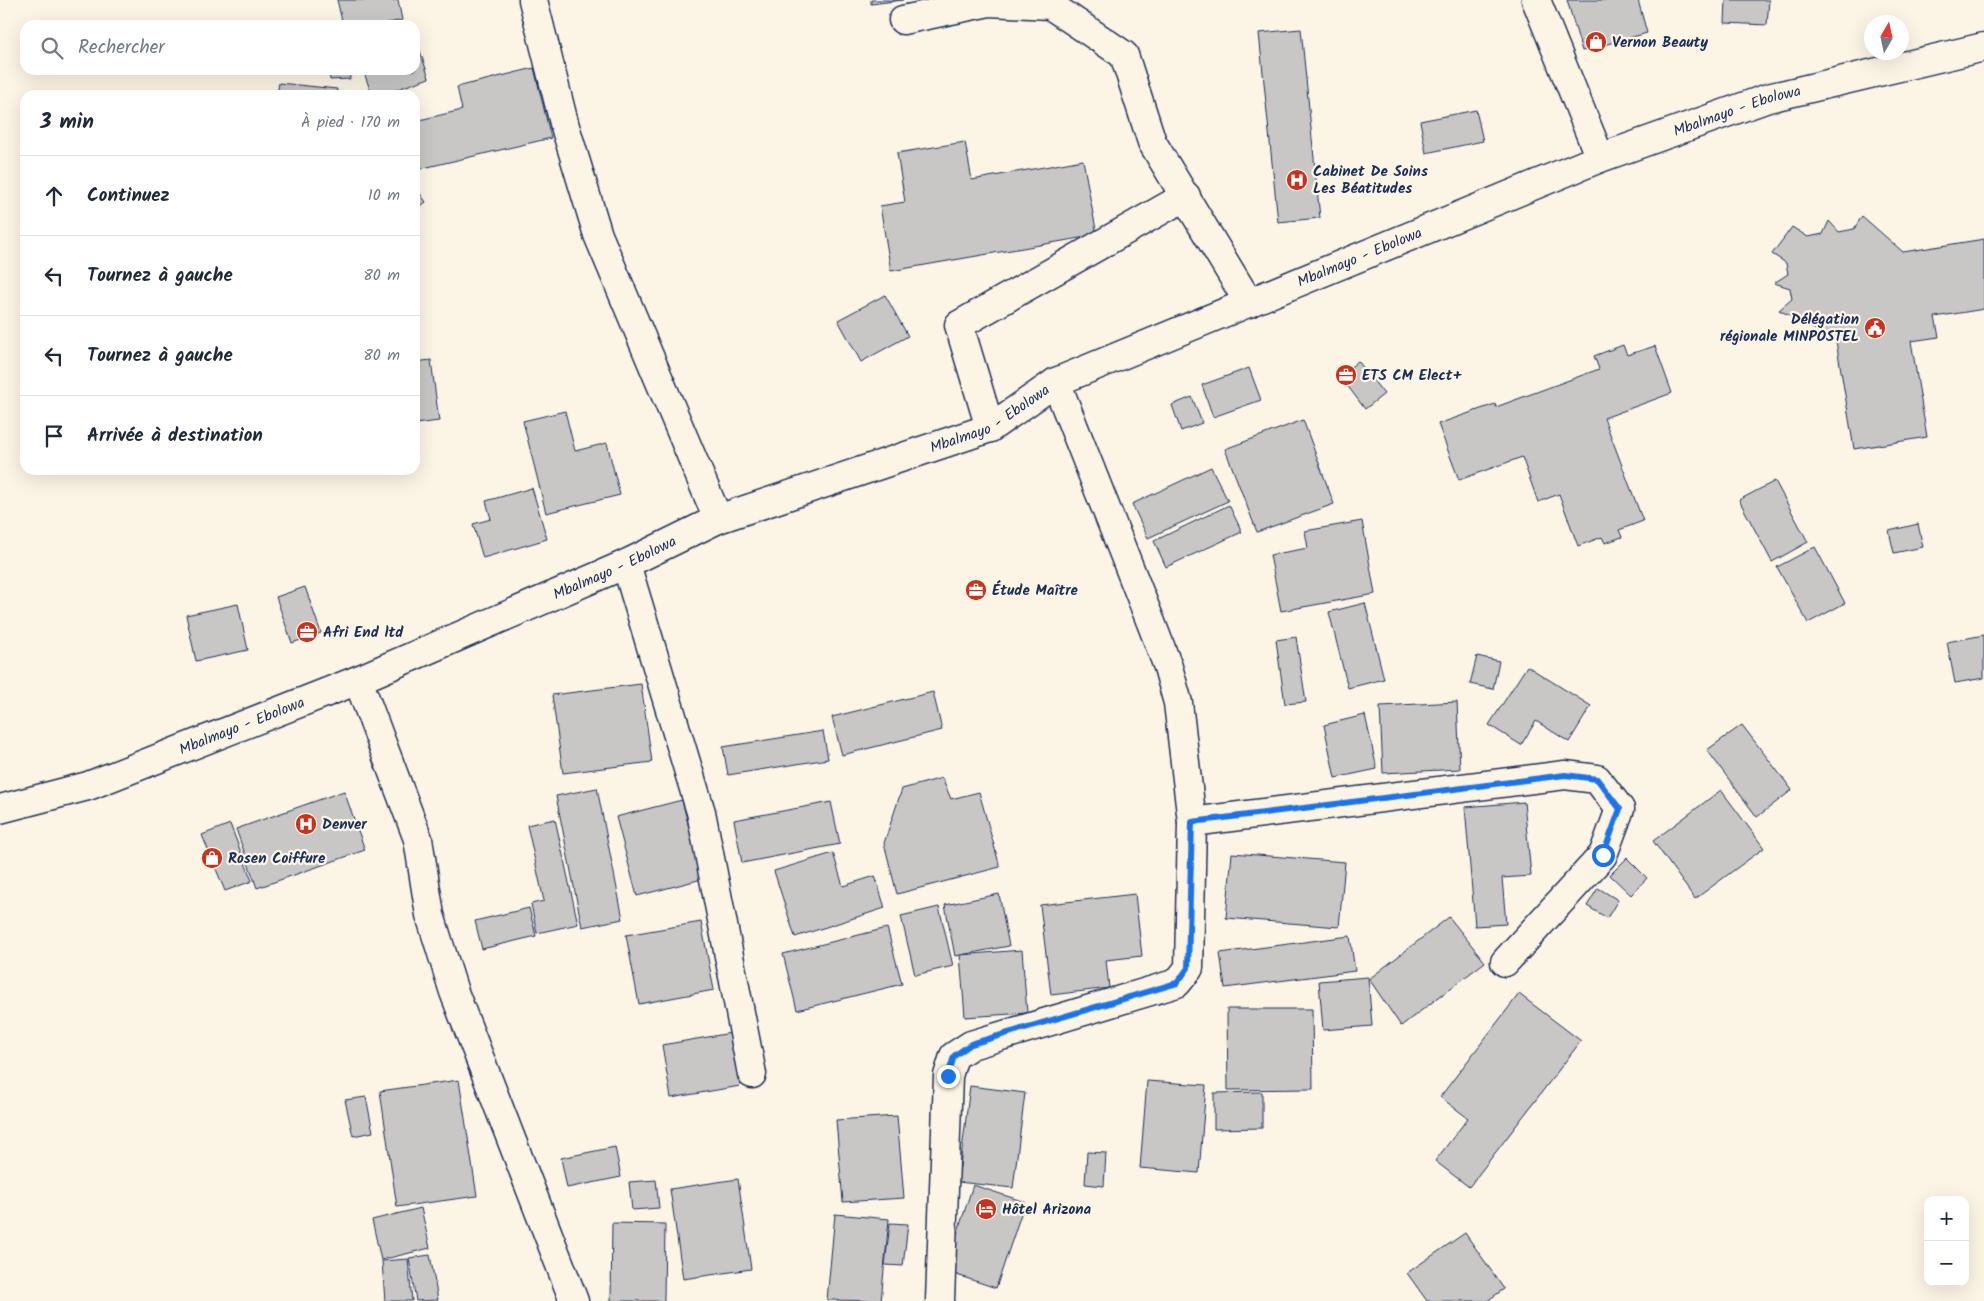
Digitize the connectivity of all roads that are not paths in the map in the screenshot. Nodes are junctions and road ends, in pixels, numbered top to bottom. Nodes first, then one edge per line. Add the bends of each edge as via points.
1 (534, 0) edge
2 (1536, 0) edge
3 (903, 20) dead end
4 (1984, 47) edge
5 (1600, 158) junction
6 (1186, 196) junction
7 (1249, 303) junction
8 (1056, 382) junction
9 (990, 428) junction
10 (718, 519) junction
11 (626, 564) junction
12 (358, 680) junction
13 (0, 809) edge
14 (1192, 822) junction
15 (1505, 962) dead end
16 (752, 1074) dead end
17 (574, 1301) edge
18 (940, 1301) edge

1 - 10 main road via 564,123 598,235
2 - 5 main road
3 - 6 main road via 989,2 1050,5 1124,55 1152,142
4 - 5 main road, Mbalmayo - Ebolowa via 1768,98
5 - 7 main road, Mbalmayo - Ebolowa
6 - 7 main road
6 - 9 main road via 959,325
7 - 8 main road, Mbalmayo - Ebolowa
8 - 9 main road, Mbalmayo - Ebolowa
8 - 14 main road via 1168,667 1178,703
9 - 10 main road, Mbalmayo - Ebolowa
10 - 11 main road, Mbalmayo - Ebolowa
11 - 12 main road, Mbalmayo - Ebolowa
11 - 16 main road via 700,812
12 - 13 main road, Mbalmayo - Ebolowa via 88,786
12 - 17 main road via 418,839 430,915 454,992
14 - 15 main road via 1565,775 1597,779 1620,809 1603,855
14 - 18 main road via 1188,968 1177,983 971,1044 954,1056 948,1076

